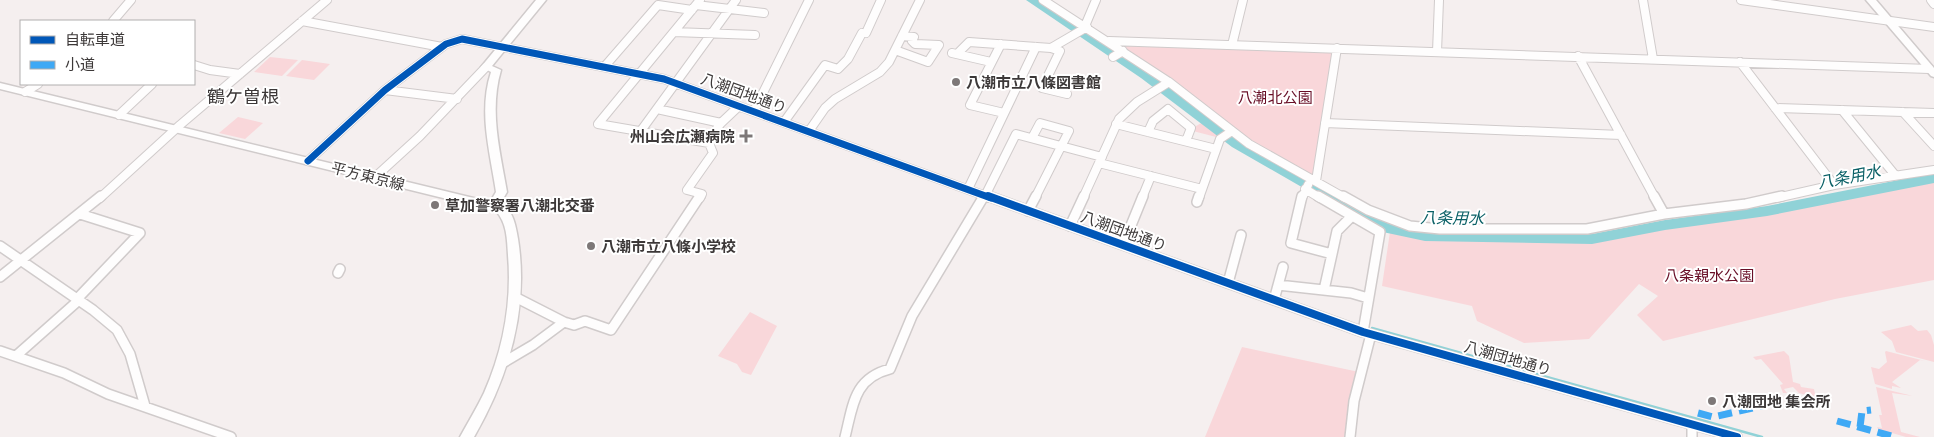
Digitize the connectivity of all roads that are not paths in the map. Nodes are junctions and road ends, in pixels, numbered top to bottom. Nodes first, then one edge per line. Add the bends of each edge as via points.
1 (131, 0) edge
2 (326, 0) edge
3 (540, 0) edge
4 (736, 0) edge
5 (809, 0) edge
6 (882, 0) edge
7 (920, 0) edge
8 (1044, 0) edge
9 (1096, 0) edge
10 (1244, 0) edge
11 (1439, 0) edge
12 (1643, 0) edge
13 (1741, 0) edge
14 (1871, 0) edge
15 (1932, 0) edge
16 (1934, 4) edge
17 (696, 5) edge
18 (730, 10) junction
19 (764, 14) dead end
20 (114, 20) edge
21 (302, 21) junction
22 (1887, 21) junction
23 (1085, 27) junction
24 (1934, 27) edge
25 (674, 32) junction
26 (714, 33) junction
27 (755, 35) dead end
28 (902, 36) junction
29 (1108, 41) junction
30 (1001, 44) junction
31 (1232, 45) junction
32 (442, 46) junction
33 (505, 47) junction
34 (1036, 47) junction
35 (1051, 48) junction
36 (1337, 48) junction
37 (895, 50) junction
38 (1437, 52) junction
39 (1578, 56) junction
40 (1653, 59) junction
41 (991, 62) junction
42 (1740, 62) junction
43 (195, 65) edge
44 (605, 66) junction
45 (486, 67) junction
46 (1932, 71) edge
47 (240, 74) junction
48 (639, 74) junction
49 (676, 83) junction
50 (1168, 83) junction
51 (36, 85) edge
52 (151, 85) edge
53 (0, 86) edge
54 (385, 90) junction
55 (25, 92) junction
56 (1067, 94) dead end
57 (457, 99) junction
58 (740, 106) junction
59 (1775, 108) junction
60 (657, 109) junction
61 (1842, 110) junction
62 (754, 111) junction
63 (1903, 112) junction
64 (1004, 113) junction
65 (1934, 113) edge
66 (119, 115) junction
67 (784, 122) junction
68 (721, 123) junction
69 (1325, 123) junction
70 (1116, 124) junction
71 (176, 129) junction
72 (809, 131) junction
73 (1232, 131) junction
74 (640, 132) junction
75 (1148, 132) junction
76 (1621, 134) junction
77 (1032, 138) junction
78 (1186, 141) junction
79 (707, 142) junction
80 (1061, 146) junction
81 (1934, 146) edge
82 (1216, 149) junction
83 (1100, 160) junction
84 (308, 161) junction
85 (1934, 170) edge
86 (1895, 175) junction
87 (1151, 176) junction
88 (374, 178) junction
89 (1310, 184) junction
90 (1834, 186) junction
91 (968, 189) junction
92 (1202, 189) junction
93 (985, 196) junction
94 (1197, 202) dead end
95 (493, 205) junction
96 (1028, 211) junction
97 (80, 214) junction
98 (1664, 214) junction
99 (1352, 216) junction
100 (1070, 226) junction
101 (1241, 235) dead end
102 (1123, 245) junction
103 (0, 246) edge
104 (1332, 254) junction
105 (22, 260) junction
106 (1283, 267) dead end
107 (0, 277) edge
108 (1228, 283) junction
109 (1278, 285) junction
110 (1324, 290) junction
111 (515, 297) junction
112 (1368, 298) junction
113 (78, 300) junction
114 (1274, 300) junction
115 (564, 322) junction
116 (1367, 333) junction
117 (0, 351) edge
118 (17, 355) junction
119 (501, 364) junction
120 (146, 406) junction
121 (1692, 424) junction
122 (231, 437) edge
123 (467, 437) edge
124 (845, 437) edge
125 (1350, 437) edge
126 (1692, 437) edge
127 (1737, 437) edge

1 - 20 street
2 - 21 street
3 - 33 main road
4 - 18 street
5 - 62 street
6 - 67 street via 848,59 838,69 825,65
7 - 28 street
8 - 23 street
9 - 23 street
10 - 31 street
11 - 38 street
12 - 40 street
13 - 22 street
14 - 22 main road
15 - 16 street
17 - 18 street
17 - 25 street
17 - 44 street via 658,5
18 - 19 street
18 - 26 street
21 - 32 street
21 - 47 street
22 - 24 street
22 - 46 main road
23 - 29 street
23 - 35 street
25 - 26 street
25 - 48 street
26 - 27 street
26 - 49 street
28 - 37 street
28 - 37 street via 914,37 912,42 915,44 939,45 928,62
29 - 31 street
29 - 50 street via 1119,54
30 - 34 street
30 - 41 street
30 - 41 street via 969,42 954,53
31 - 36 street
32 - 33 street, 八潮団地通り via 462,39
32 - 54 street
33 - 44 street, 八潮団地通り
33 - 45 main road
34 - 35 street
34 - 64 street
35 - 56 street via 1060,51 1042,88
36 - 38 street
36 - 69 street
37 - 72 street via 890,62 880,72 825,108
38 - 39 street
39 - 40 street
39 - 76 street
40 - 42 street
41 - 64 street via 970,104
42 - 46 street
42 - 59 street
43 - 47 street
44 - 48 street, 八潮団地通り
45 - 57 street
45 - 95 main road via 496,70 490,84 489,100 502,192
47 - 71 street
48 - 49 street, 八潮団地通り
48 - 74 street via 598,124
49 - 58 street, 八潮団地通り
49 - 60 street
50 - 70 street via 1130,108
50 - 73 street
51 - 55 street
52 - 66 street
53 - 55 main road, 平方東京線
54 - 57 street
54 - 84 street
55 - 66 main road, 平方東京線
57 - 88 street
58 - 62 street, 八潮団地通り
58 - 68 street
59 - 61 street
59 - 90 street
60 - 68 street
60 - 74 street
61 - 63 street
61 - 86 street
62 - 67 street, 八潮団地通り
63 - 65 street
63 - 81 street
64 - 91 street
66 - 71 main road, 平方東京線
67 - 72 street, 八潮団地通り
68 - 79 street
69 - 76 street
69 - 89 street
70 - 75 street
70 - 83 street
71 - 84 main road, 平方東京線
71 - 97 street
72 - 91 street, 八潮団地通り
73 - 82 street via 1220,139
73 - 89 street
74 - 79 street
75 - 78 street
75 - 78 street via 1154,121 1168,109 1192,128
76 - 98 street
77 - 80 street
77 - 80 street via 1040,123 1068,130
77 - 93 street via 1016,134
78 - 82 street
79 - 115 street via 713,153 687,190 702,194 611,330 590,322 574,325
80 - 83 street
80 - 96 street
82 - 92 street
83 - 87 street
83 - 100 street
84 - 88 main road, 平方東京線
85 - 86 street
86 - 90 street
87 - 92 street
87 - 102 street
88 - 95 main road, 平方東京線
89 - 98 street via 1379,216 1425,228 1587,229
89 - 99 street
89 - 104 street via 1291,243
90 - 98 street via 1746,204
91 - 93 street, 八潮団地通り
92 - 94 street
93 - 96 street, 八潮団地通り
93 - 124 street via 912,316 890,370 867,378 858,393
95 - 111 main road via 504,212 509,221 516,271
96 - 100 street, 八潮団地通り
97 - 105 street
97 - 113 street via 140,233
99 - 104 street via 1337,231
99 - 112 street via 1380,232
100 - 102 street, 八潮団地通り
101 - 108 street
102 - 108 street, 八潮団地通り
103 - 105 street
104 - 110 street
105 - 107 street
105 - 113 street
106 - 109 street
108 - 114 street, 八潮団地通り
109 - 110 street
109 - 114 street
110 - 112 street
111 - 115 street
111 - 119 main road
112 - 116 street
113 - 118 street
113 - 120 street via 110,322 122,338
114 - 116 street, 八潮団地通り
115 - 119 street via 533,346
116 - 121 street, 八潮団地通り
116 - 125 street
117 - 118 street
118 - 120 street via 108,394
119 - 123 main road via 489,400
120 - 122 street
121 - 126 street
121 - 127 street, 八潮団地通り

